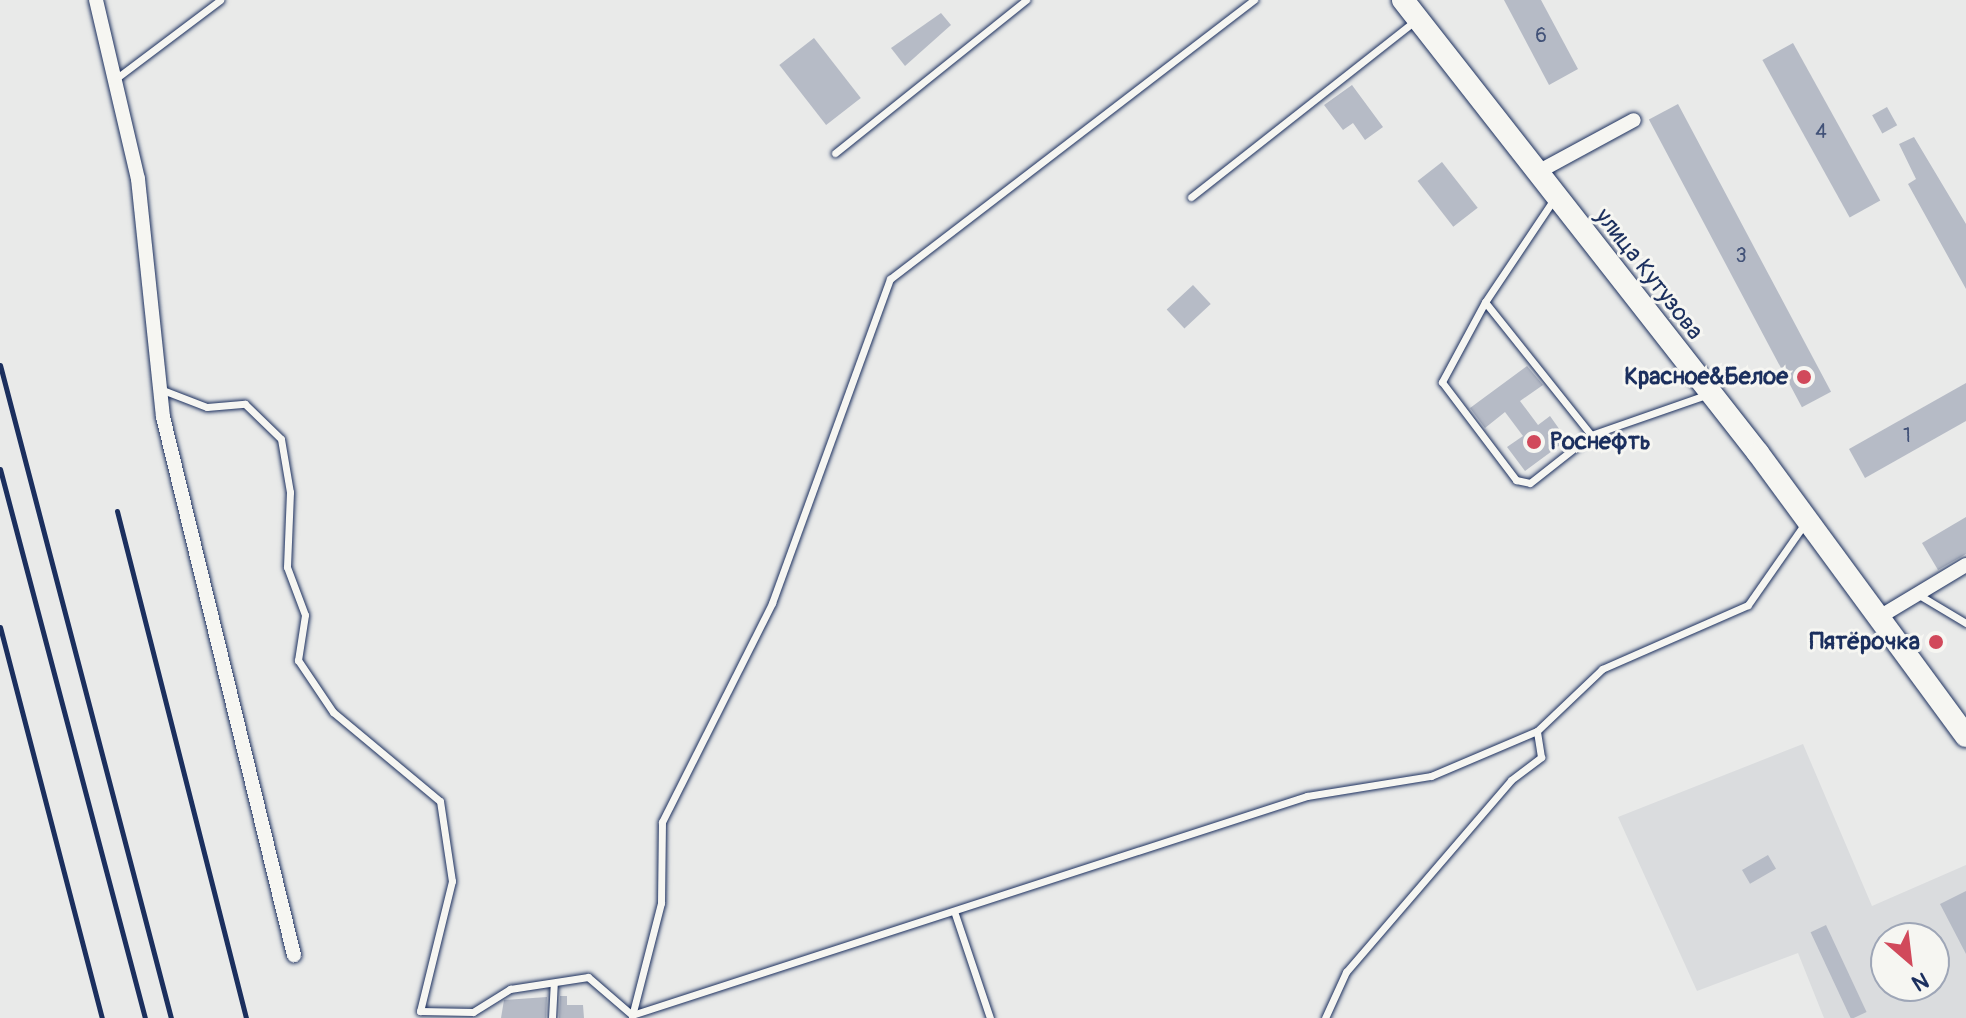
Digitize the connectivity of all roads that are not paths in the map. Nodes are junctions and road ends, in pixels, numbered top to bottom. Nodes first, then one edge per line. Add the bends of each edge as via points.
1 (96, 0) edge
2 (220, 0) edge
3 (1026, 0) edge
4 (1254, 0) edge
5 (1403, 0) edge
6 (1418, 19) junction
7 (118, 77) junction
8 (1634, 120) dead end
9 (835, 153) dead end
10 (1536, 173) junction
11 (1191, 197) dead end
12 (1555, 197) junction
13 (1485, 302) junction
14 (160, 389) junction
15 (1710, 394) junction
16 (1591, 435) junction
17 (1808, 520) junction
18 (1966, 565) edge
19 (1917, 594) junction
20 (1881, 616) junction
21 (1966, 623) edge
22 (1537, 731) junction
23 (1966, 736) edge
24 (954, 911) junction
25 (294, 955) dead end
26 (554, 985) junction
27 (1329, 1008) junction
28 (421, 1014) edge
29 (632, 1017) edge
30 (552, 1018) edge
31 (990, 1018) edge
32 (1325, 1018) edge
33 (1333, 1018) edge

1 - 7 street
2 - 7 lane
3 - 9 lane
4 - 29 lane via 890,279 772,603 662,822 661,903
5 - 6 main road, улица Кутузова
6 - 10 main road, улица Кутузова
6 - 11 lane
7 - 14 street via 138,179
8 - 10 street
10 - 12 main road, улица Кутузова
12 - 13 lane
12 - 15 main road, улица Кутузова
13 - 16 lane
13 - 16 lane via 1442,382 1516,480 1530,483
14 - 25 street
14 - 28 lane via 207,407 245,404 281,439 290,492 287,567 305,615 298,660 333,712 440,801 452,881
15 - 16 lane
15 - 17 main road, улица Кутузова
17 - 20 main road, улица Кутузова
17 - 22 lane via 1748,605 1602,669
18 - 19 street
19 - 20 street
19 - 21 lane
20 - 23 main road, улица Кутузова
22 - 24 lane via 1431,776 1307,796
22 - 27 lane via 1541,757 1511,780 1346,972
24 - 29 lane
24 - 31 lane
26 - 28 lane via 510,989 473,1012
26 - 29 lane via 588,977
26 - 30 lane
27 - 32 lane
27 - 33 lane

